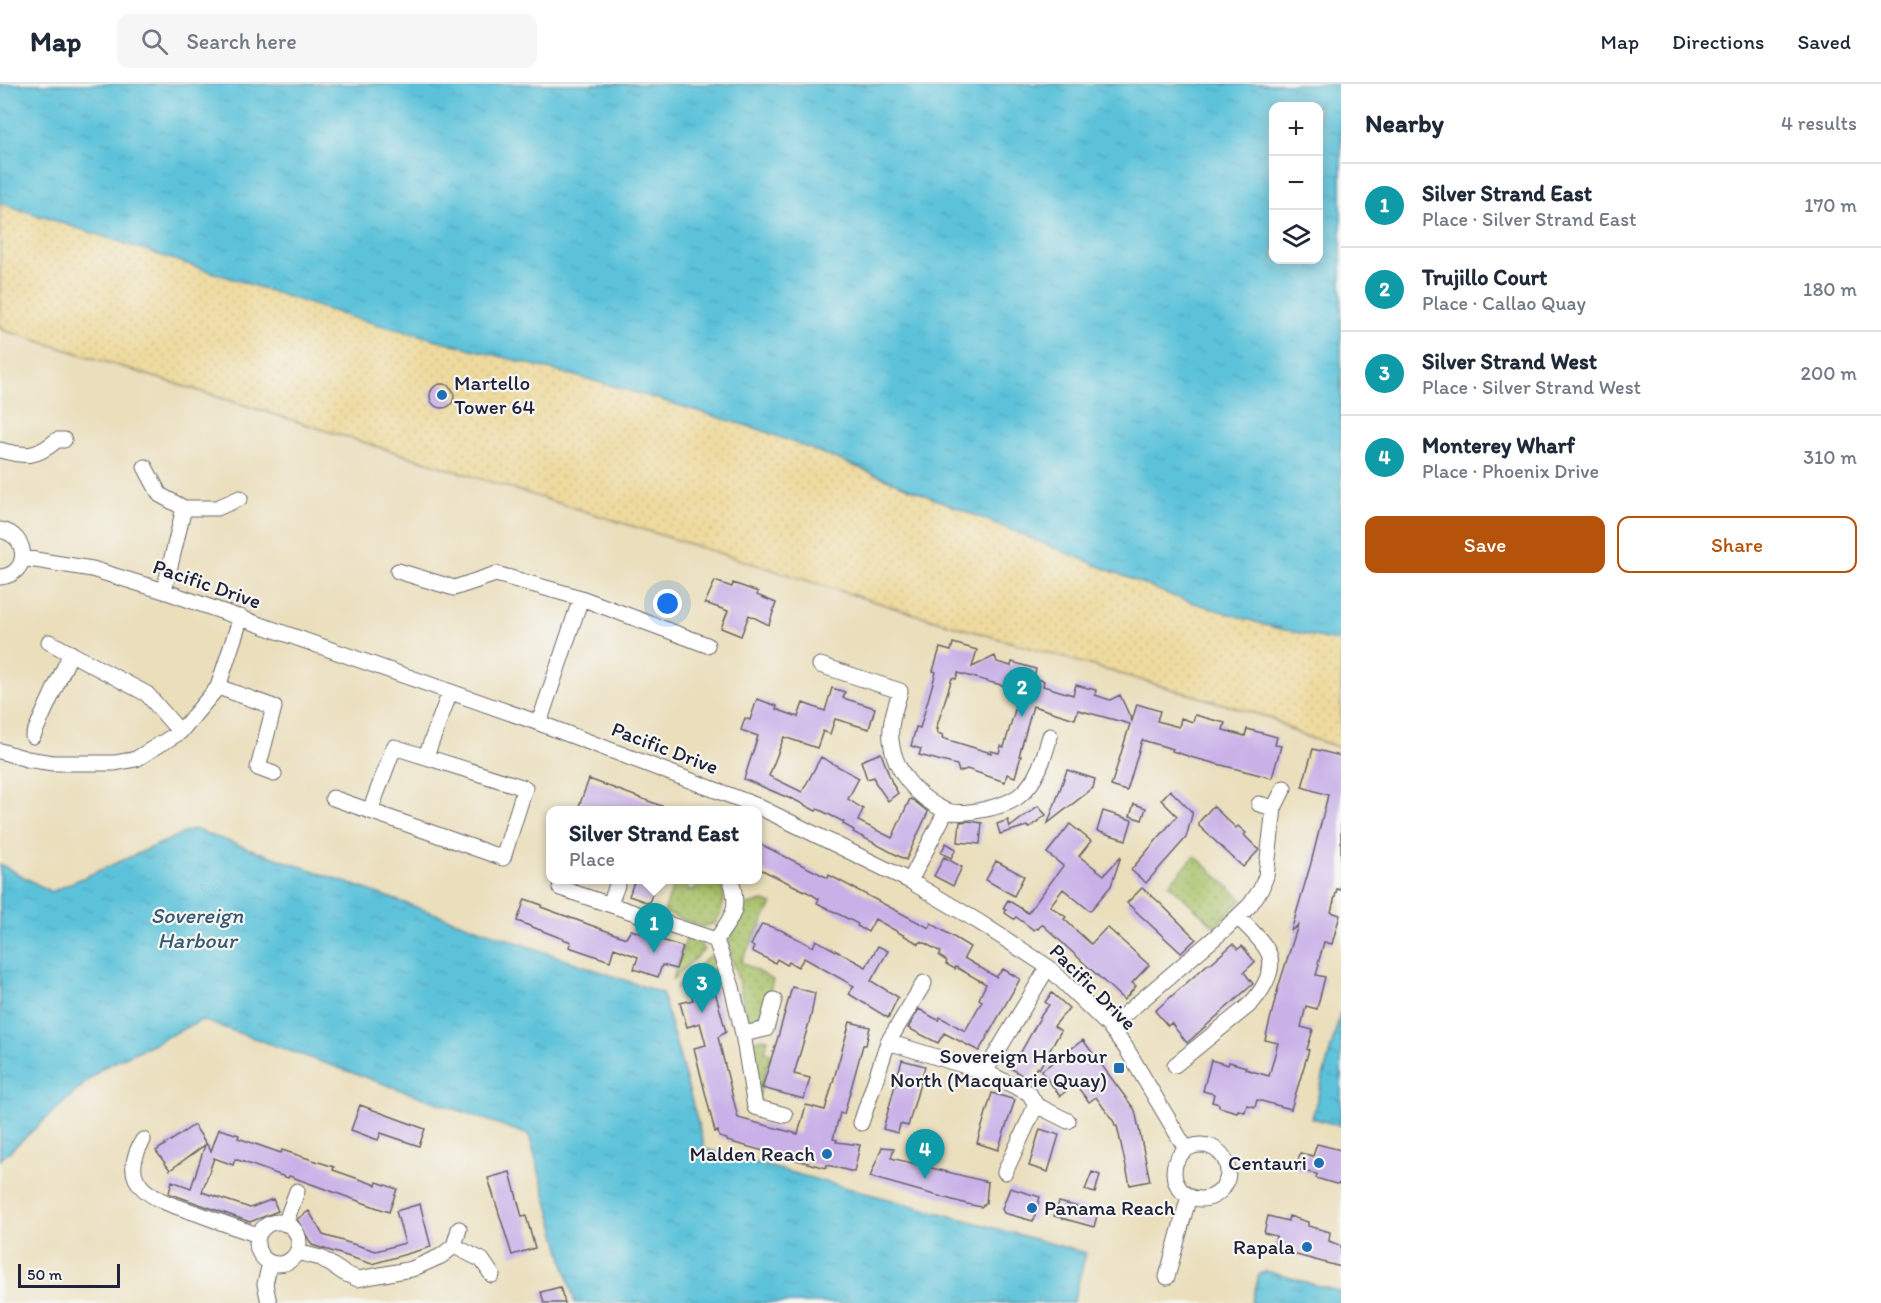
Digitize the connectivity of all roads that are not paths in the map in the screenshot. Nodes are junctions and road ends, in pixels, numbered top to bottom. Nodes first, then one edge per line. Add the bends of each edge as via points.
1 (64, 440) dead end
2 (0, 451) edge
3 (146, 467) dead end
4 (240, 498) dead end
5 (184, 508) junction
6 (0, 530) edge
7 (23, 558) junction
8 (398, 571) dead end
9 (0, 578) edge
10 (164, 591) junction
11 (581, 598) junction
12 (241, 618) junction
13 (49, 642) dead end
14 (706, 645) dead end
15 (71, 653) junction
16 (820, 665) dead end
17 (218, 687) junction
18 (450, 692) junction
19 (539, 723) junction
20 (180, 732) junction
21 (33, 736) dead end
22 (1050, 736) dead end
23 (0, 751) edge
24 (426, 756) junction
25 (274, 774) dead end
26 (1284, 788) dead end
27 (333, 798) dead end
28 (1259, 804) dead end
29 (749, 806) edge
30 (1275, 808) junction
31 (370, 811) junction
32 (946, 811) junction
33 (762, 812) edge
34 (910, 881) junction
35 (616, 884) edge
36 (732, 884) edge
37 (560, 888) dead end
38 (610, 904) junction
39 (1238, 917) junction
40 (716, 940) junction
41 (1048, 967) junction
42 (924, 983) dead end
43 (774, 1000) dead end
44 (1110, 1027) junction
45 (743, 1035) junction
46 (888, 1042) junction
47 (1175, 1065) dead end
48 (985, 1071) junction
49 (1036, 1105) junction
50 (785, 1115) dead end
51 (1068, 1121) dead end
52 (861, 1123) dead end
53 (143, 1140) dead end
54 (1186, 1149) junction
55 (1005, 1172) dead end
56 (297, 1191) dead end
57 (1189, 1196) junction
58 (285, 1224) junction
59 (459, 1229) dead end
60 (258, 1235) junction
61 (454, 1246) junction
62 (297, 1252) junction
63 (270, 1263) junction
64 (492, 1275) dead end
65 (1167, 1277) dead end
66 (269, 1303) edge

1 - 2 street via 25,456
3 - 5 street via 160,495
4 - 5 street via 217,508
5 - 10 street
6 - 7 street via 18,539
7 - 9 street via 14,573
7 - 10 street, Pacific Drive via 92,569
8 - 11 street via 454,588 496,574
10 - 12 street, Pacific Drive
11 - 14 street
11 - 19 street
12 - 17 street
12 - 18 street, Pacific Drive
13 - 15 street
15 - 20 street via 147,694
15 - 21 street
16 - 32 street via 900,691 892,719 895,757 904,777 919,794
17 - 20 street
17 - 25 street via 274,707 258,768
18 - 19 street, Pacific Drive
18 - 24 street
19 - 29 street, Pacific Drive
20 - 23 street via 136,759 115,763 41,762
22 - 32 street via 1044,761 1019,796 987,810
24 - 31 street via 394,747
24 - 31 street via 525,788 503,858
26 - 30 street
27 - 31 street
28 - 30 street
30 - 39 street via 1266,876 1255,898
32 - 34 street
33 - 34 street, Pacific Drive
34 - 41 street, Pacific Drive
35 - 38 street
36 - 40 street via 736,898 733,915
37 - 38 street
38 - 40 street
39 - 44 street
39 - 47 street via 1270,956 1268,977 1248,1006
40 - 45 street
41 - 44 street, Pacific Drive
41 - 48 street
42 - 46 street
43 - 45 street via 766,1029
44 - 54 street, Pacific Drive
45 - 50 street via 755,1107
46 - 48 street
46 - 52 street
48 - 49 street via 1029,1093
49 - 51 street
49 - 55 street
53 - 60 street via 136,1151 134,1172 147,1194
54 - 57 street via 1174,1170 1178,1185
54 - 57 street via 1212,1147 1227,1168 1226,1182 1216,1194 1198,1199
56 - 58 street
57 - 65 street
58 - 60 street via 269,1224
58 - 62 street via 296,1234
59 - 61 street
60 - 63 street via 259,1252
61 - 62 street via 412,1269 358,1279 321,1258
61 - 64 street via 482,1260
62 - 63 street via 286,1263
63 - 66 street via 265,1284

